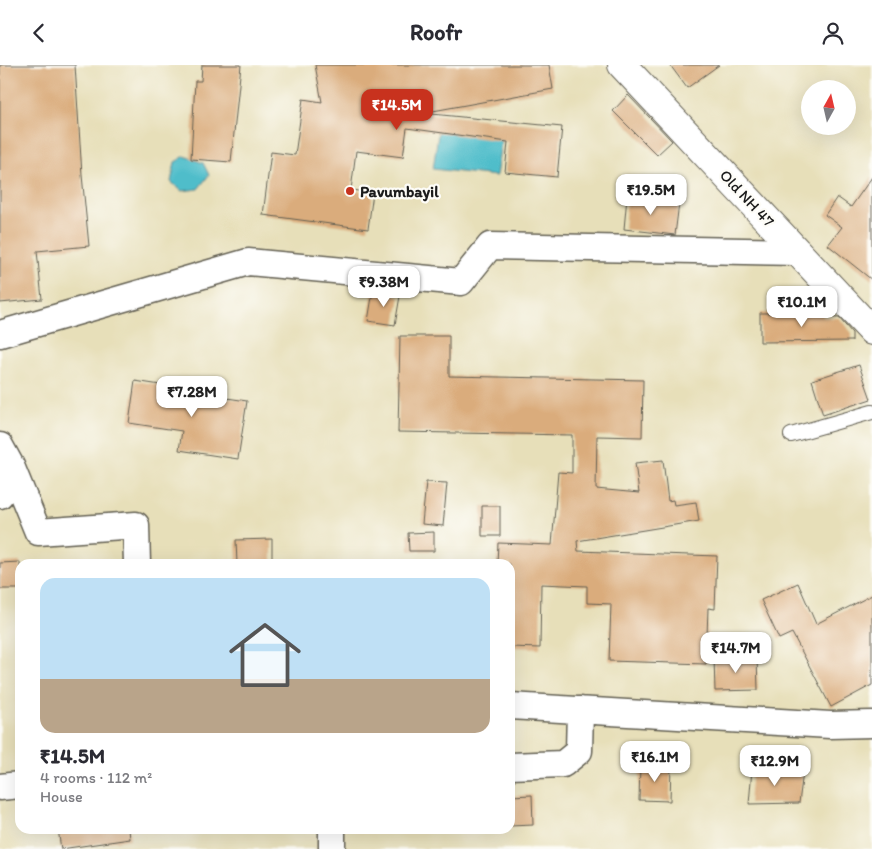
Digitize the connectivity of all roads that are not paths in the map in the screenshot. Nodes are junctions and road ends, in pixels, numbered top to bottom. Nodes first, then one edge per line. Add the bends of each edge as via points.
1 (622, 65) edge
2 (798, 252) junction
3 (872, 331) edge
4 (0, 334) edge
5 (872, 412) edge
6 (791, 435) dead end
7 (6, 456) edge
8 (0, 495) edge
9 (137, 559) edge
10 (515, 705) edge
11 (580, 710) junction
12 (872, 724) edge
13 (515, 766) edge
14 (15, 786) edge
15 (0, 787) edge
16 (332, 834) edge
17 (332, 849) edge

1 - 2 main road, Old NH 47
2 - 3 main road, Old NH 47
2 - 4 street via 490,246 461,282 248,262
5 - 6 lane
7 - 8 street
7 - 9 street via 38,532 136,525
10 - 11 street
11 - 12 street via 830,725
11 - 13 street via 579,751 563,763
14 - 15 street
16 - 17 street

